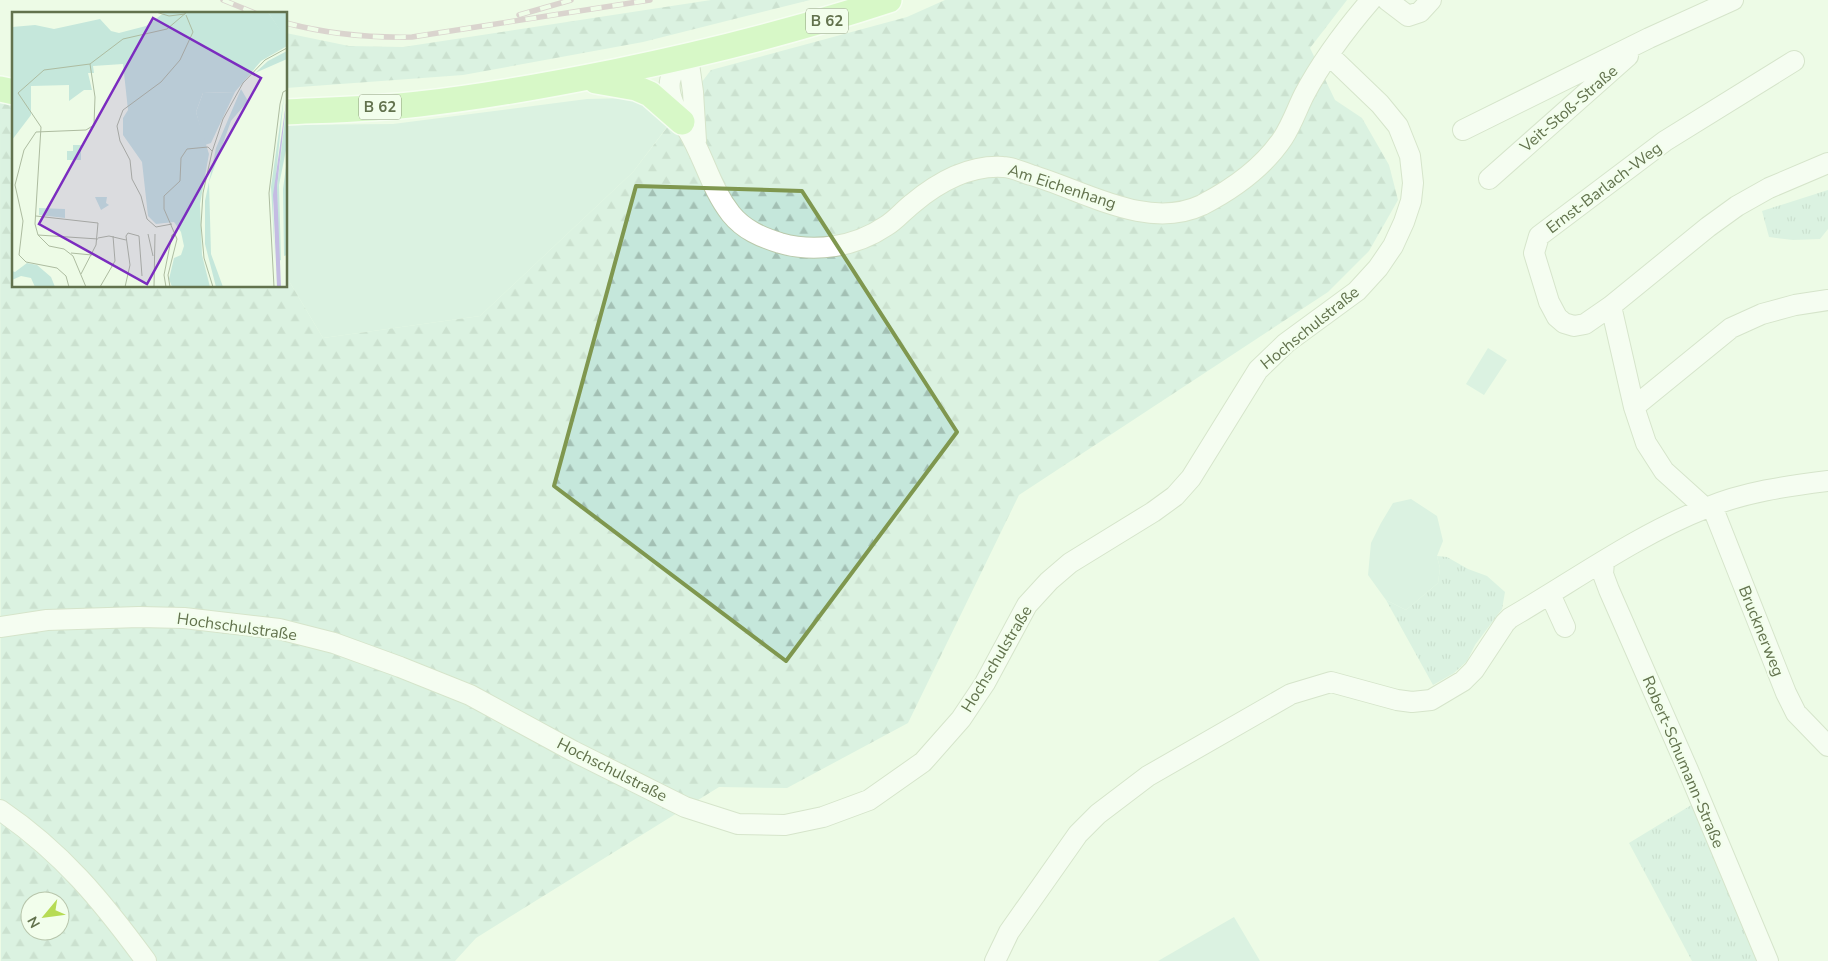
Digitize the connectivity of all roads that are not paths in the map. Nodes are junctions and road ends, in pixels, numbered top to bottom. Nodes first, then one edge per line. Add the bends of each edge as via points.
1 (889, 0) edge
2 (1371, 0) edge
3 (1387, 0) edge
4 (1431, 0) edge
5 (1733, 0) edge
6 (1648, 38) junction
7 (1329, 55) junction
8 (688, 57) junction
9 (1794, 61) dead end
10 (579, 79) junction
11 (288, 112) edge
12 (1462, 130) dead end
13 (689, 132) junction
14 (1828, 162) edge
15 (1489, 179) dead end
16 (1828, 300) edge
17 (1611, 306) junction
18 (1634, 407) junction
19 (1828, 481) edge
20 (1708, 507) junction
21 (1604, 562) junction
22 (1550, 594) junction
23 (0, 627) edge
24 (1565, 627) dead end
25 (1828, 746) edge
26 (0, 810) edge
27 (146, 961) edge
28 (995, 961) edge
29 (1768, 961) edge

1 - 8 main road, B 62 via 822,22
2 - 7 street, Am Eichenhang
3 - 4 street via 1408,16 1420,12
5 - 6 street, Veit-Stoß-Straße
6 - 12 street, Veit-Stoß-Straße
6 - 15 street, Veit-Stoß-Straße
7 - 13 street, Am Eichenhang via 1282,139 1259,168 1199,206 1166,214 1133,210 1004,166 970,170 942,183 886,226 850,243 816,249 786,245 758,237 732,215 707,173
7 - 23 street, Hochschulstraße via 1398,126 1410,156 1411,201 1393,246 1358,291 1286,343 1258,370 1191,478 1174,496 1070,563 1049,581 1027,605 986,683 961,719 923,762 869,800 785,825 738,824 685,806 573,751 470,695 334,643 279,629 184,618 139,617 47,620
8 - 10 main road, B 62
8 - 13 street, Am Eichenhang via 693,92
9 - 17 street, Ernst-Barlach-Weg via 1665,141 1540,236 1534,253 1557,317 1574,326 1585,324
10 - 11 main road, B 62 via 417,104
10 - 13 main road via 636,88 650,94
14 - 17 street, Ernst-Barlach-Weg via 1737,206
16 - 18 street via 1762,314 1731,328
17 - 18 street
18 - 20 street via 1646,443 1664,471
19 - 20 street via 1756,492
20 - 21 street via 1645,537
20 - 25 street, Brucknerweg via 1796,713
21 - 22 street
21 - 29 street, Robert-Schumann-Straße via 1609,590
22 - 24 street
22 - 28 street via 1505,623 1478,677 1463,681 1431,700 1397,700 1331,682 1291,694 1148,776 1098,814 1078,834 1009,932
26 - 27 street via 68,865 100,900

